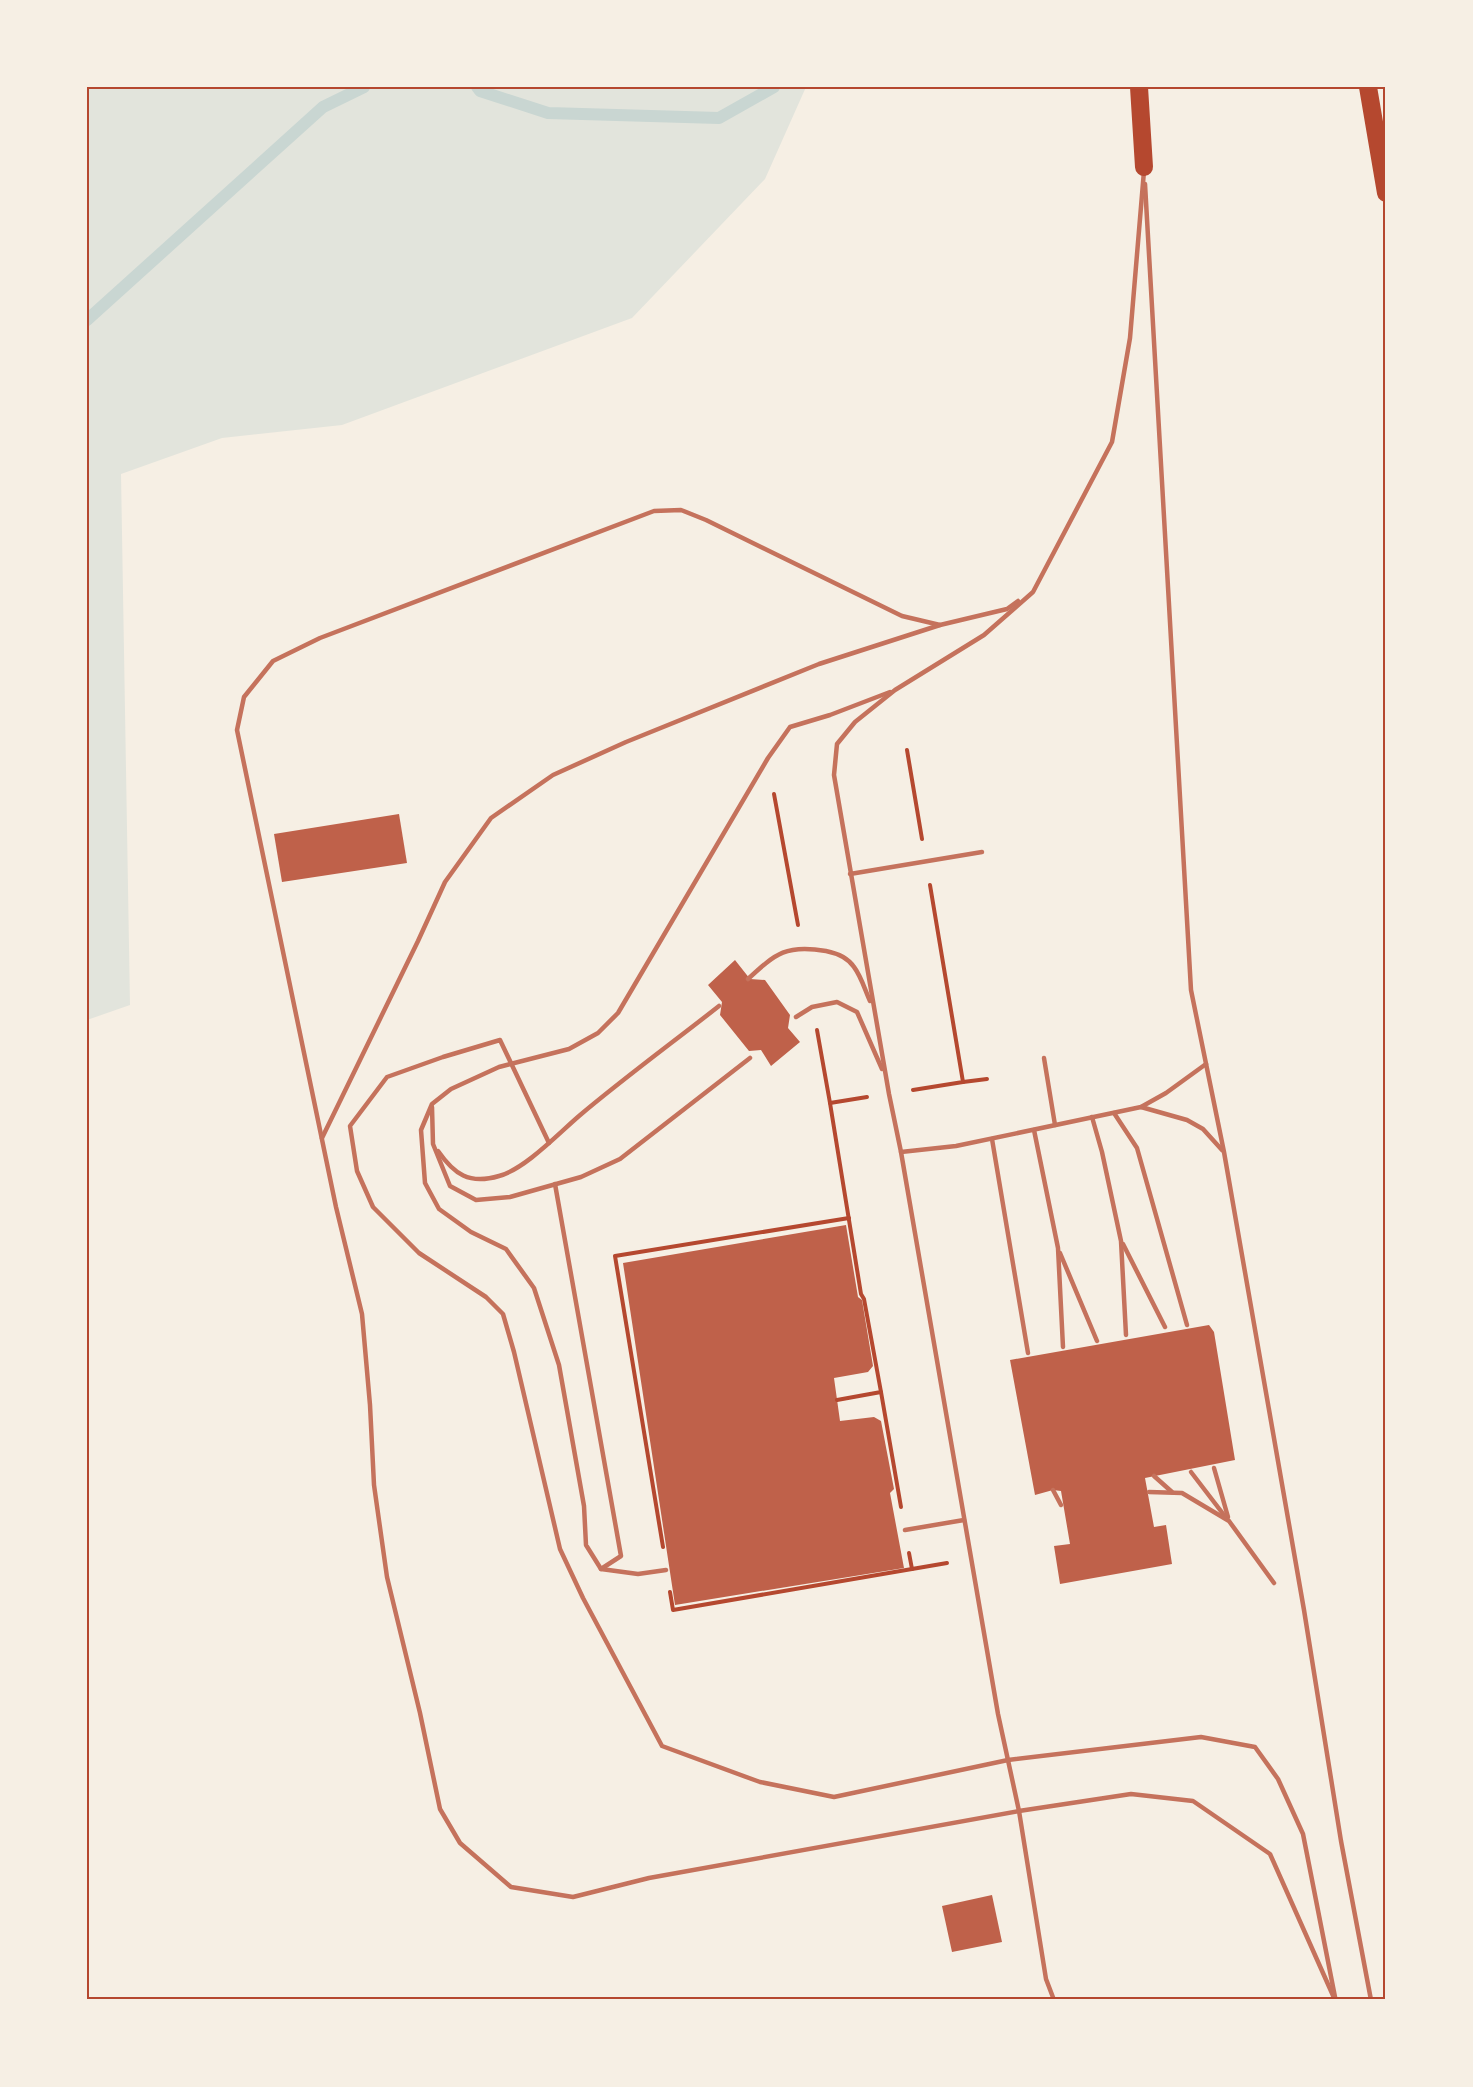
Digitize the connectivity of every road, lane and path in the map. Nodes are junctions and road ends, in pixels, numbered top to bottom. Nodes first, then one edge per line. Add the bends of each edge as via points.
1 (1139, 87) edge
2 (1368, 87) edge
3 (1144, 167) junction
4 (1386, 193) edge
5 (1033, 592) junction
6 (940, 625) junction
7 (895, 690) junction
8 (982, 852) dead end
9 (850, 874) junction
10 (748, 979) dead end
11 (719, 1006) dead end
12 (873, 1008) junction
13 (796, 1017) dead end
14 (750, 1058) dead end
15 (1044, 1058) dead end
16 (512, 1064) junction
17 (1206, 1064) junction
18 (886, 1076) junction
19 (987, 1079) dead end
20 (963, 1083) dead end
21 (432, 1104) junction
22 (830, 1104) dead end
23 (1141, 1107) junction
24 (1114, 1113) junction
25 (1092, 1117) junction
26 (1055, 1125) junction
27 (1034, 1130) junction
28 (322, 1139) junction
29 (993, 1139) junction
30 (433, 1143) junction
31 (549, 1143) junction
32 (901, 1152) junction
33 (1224, 1152) junction
34 (555, 1184) junction
35 (849, 1218) junction
36 (1122, 1241) junction
37 (1058, 1248) junction
38 (1187, 1325) dead end
39 (1165, 1327) dead end
40 (1126, 1335) dead end
41 (1097, 1341) dead end
42 (1063, 1347) dead end
43 (1028, 1353) dead end
44 (837, 1400) dead end
45 (1214, 1468) dead end
46 (1191, 1472) dead end
47 (1154, 1476) dead end
48 (1053, 1490) dead end
49 (1149, 1492) dead end
50 (1173, 1493) junction
51 (1061, 1505) dead end
52 (964, 1520) junction
53 (1229, 1521) junction
54 (905, 1530) dead end
55 (601, 1569) junction
56 (912, 1569) dead end
57 (666, 1570) junction
58 (1274, 1583) dead end
59 (1008, 1760) junction
60 (1019, 1811) junction
61 (1054, 2000) edge
62 (1335, 2000) edge
63 (1371, 2000) edge

1 - 3 highway
2 - 4 highway
3 - 5 lane via 1130,338 1112,442
3 - 17 lane via 1191,990
5 - 6 lane via 1007,609
5 - 7 lane via 984,635
6 - 28 lane via 819,664 626,742 553,775 491,818 445,882
6 - 28 lane via 902,616 681,510 654,511 320,638 273,662 244,697 237,730
7 - 9 lane via 855,722 837,744 834,775
7 - 16 lane via 790,727 618,1013 598,1033 569,1049
8 - 9 lane
9 - 12 lane
10 - 12 lane via 771,958 792,948 837,953 854,966
11 - 31 lane
12 - 18 lane
13 - 18 lane via 813,1007 837,1002 857,1012
14 - 34 lane via 620,1159
15 - 26 lane
16 - 21 lane via 451,1089
16 - 31 lane
16 - 59 lane via 500,1040 387,1077 351,1126 357,1171 373,1207 419,1253 486,1297 502,1314 560,1549 662,1746 760,1782 834,1797
17 - 23 lane
17 - 33 lane
18 - 32 lane
19 - 20 path
21 - 30 lane
21 - 55 lane via 421,1130 425,1183 439,1209 471,1232 506,1249 534,1288 559,1365 584,1506 586,1545
22 - 35 path
23 - 24 lane
23 - 33 lane via 1187,1120 1203,1129
24 - 25 lane
24 - 38 lane via 1137,1148
25 - 26 lane
25 - 36 lane
26 - 27 lane
27 - 29 lane
27 - 37 lane
28 - 60 lane via 362,1314 374,1485 387,1577 440,1809 460,1843 511,1887 573,1898 649,1878
29 - 32 lane
29 - 43 lane
30 - 31 lane via 450,1168 470,1179 500,1176
30 - 34 lane via 450,1186 476,1200 510,1197
32 - 52 lane
33 - 63 lane
34 - 55 lane via 621,1556
35 - 44 path via 881,1392
35 - 57 path via 615,1256
36 - 39 lane
36 - 40 lane
37 - 41 lane
37 - 42 lane
45 - 53 lane
46 - 53 lane
47 - 50 lane
48 - 51 lane
49 - 50 lane
50 - 53 lane via 1182,1493
52 - 54 lane
52 - 59 lane
53 - 58 lane
55 - 57 lane via 638,1574
56 - 57 path via 673,1610
59 - 60 lane
59 - 62 lane via 1201,1737 1255,1747 1278,1779 1304,1834
60 - 61 lane via 1046,1979
60 - 62 lane via 1131,1794 1193,1800 1270,1854

